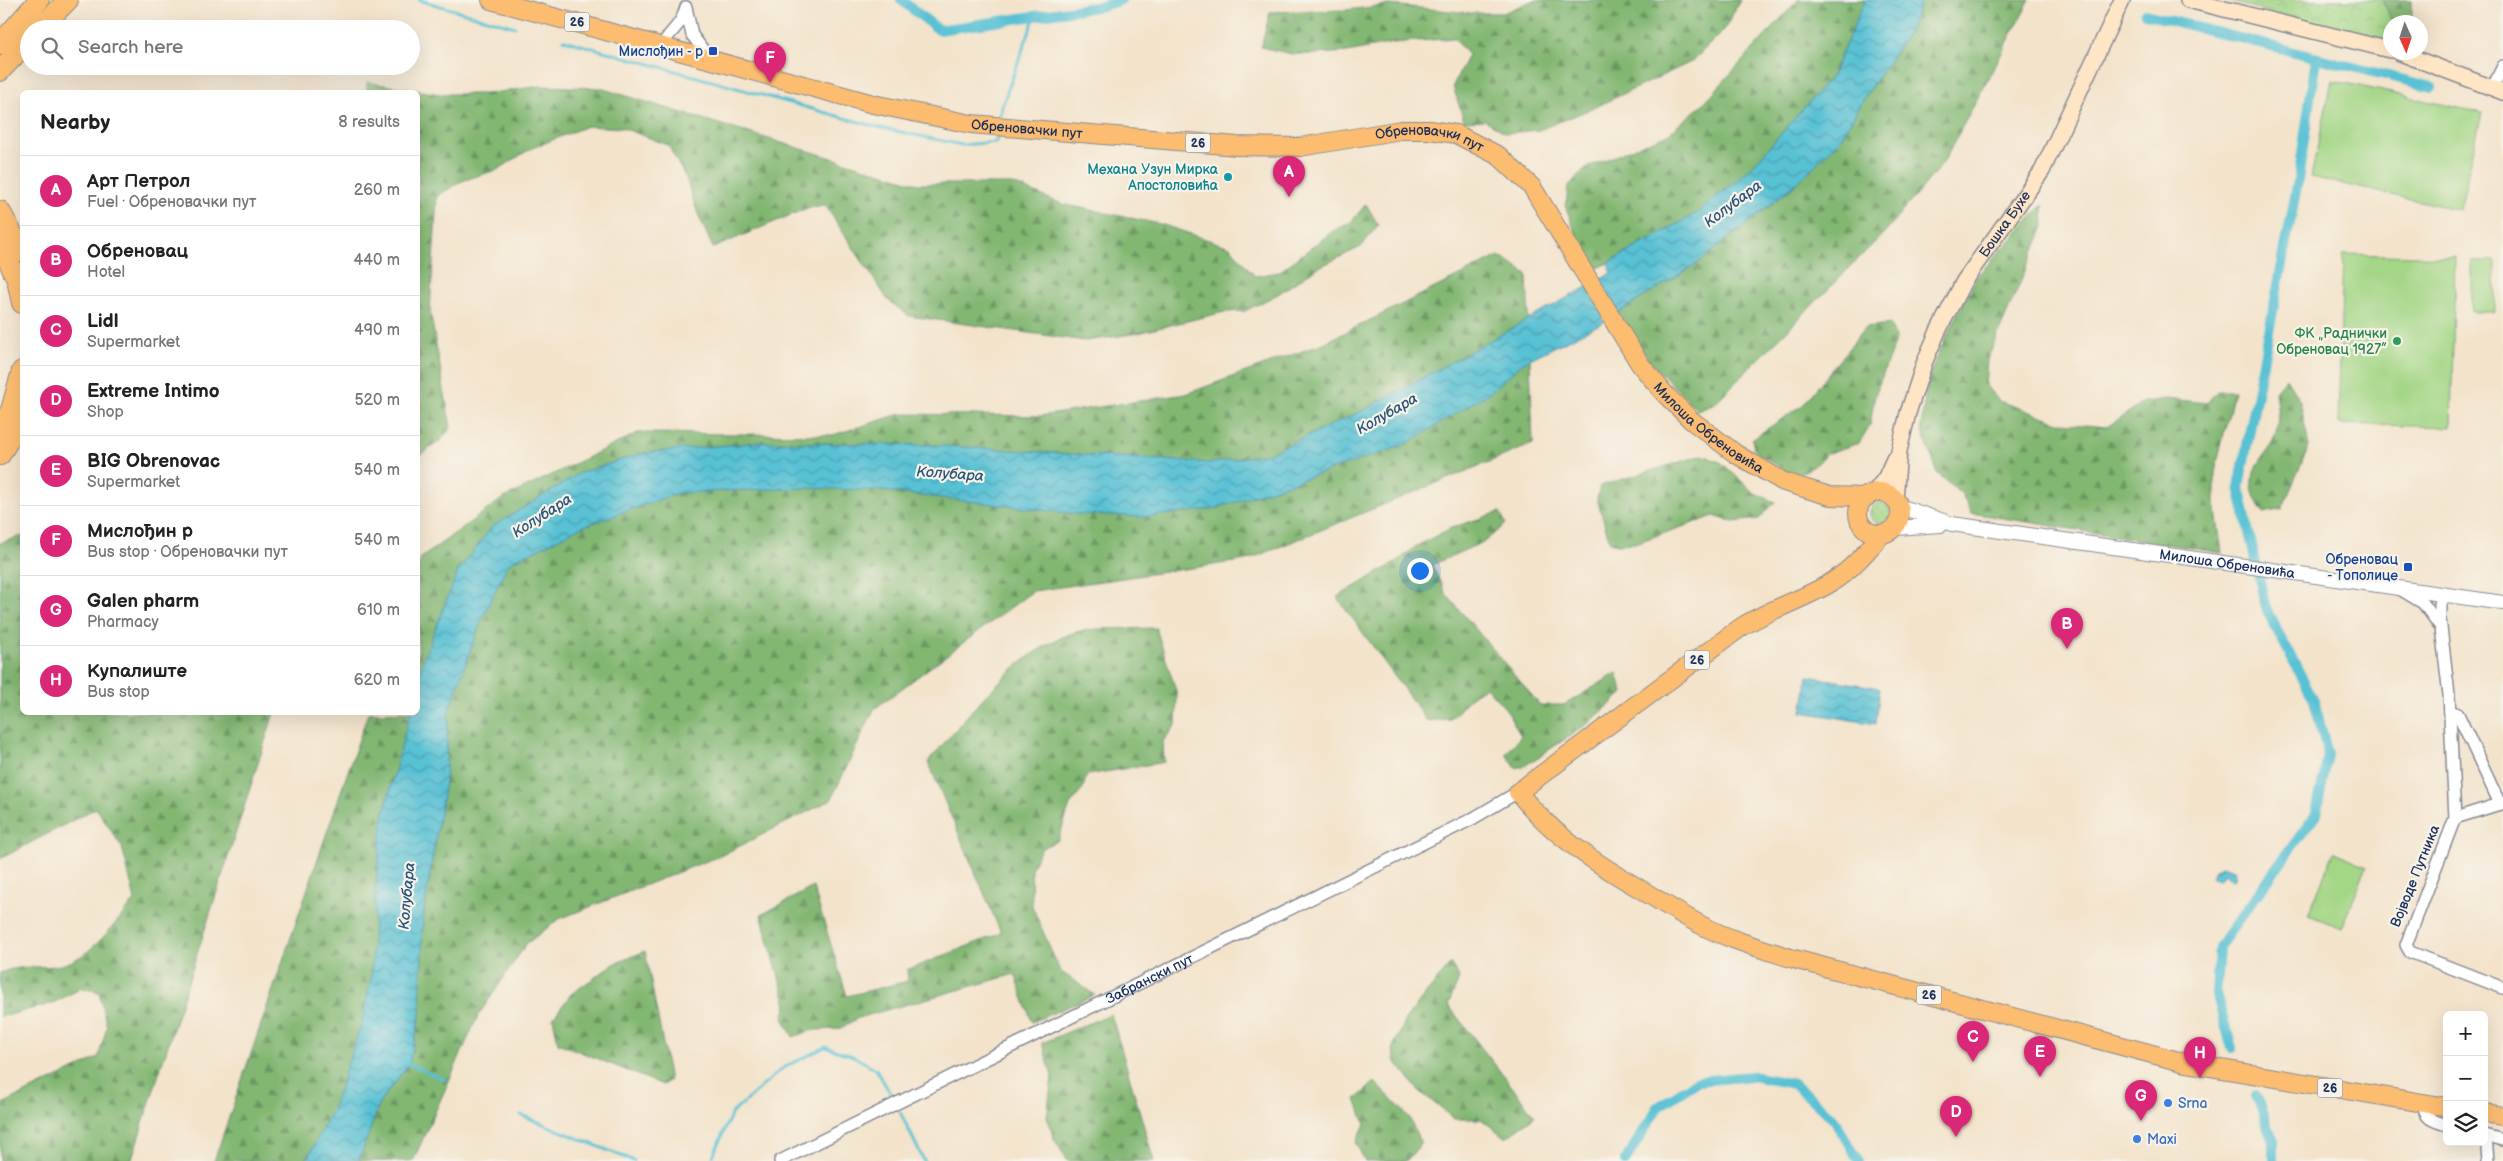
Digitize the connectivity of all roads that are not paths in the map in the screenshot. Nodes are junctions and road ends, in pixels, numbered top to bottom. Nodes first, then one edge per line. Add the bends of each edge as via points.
1 (68, 0) edge
2 (491, 0) edge
3 (2122, 0) edge
4 (2188, 0) edge
5 (38, 1) edge
6 (686, 4) edge
7 (21, 20) edge
8 (48, 20) edge
9 (20, 21) edge
10 (0, 23) edge
11 (0, 44) edge
12 (663, 45) junction
13 (2383, 48) edge
14 (20, 50) edge
15 (710, 59) junction
16 (2419, 60) edge
17 (2503, 66) edge
18 (0, 71) edge
19 (2498, 90) edge
20 (0, 211) edge
21 (0, 241) edge
22 (20, 247) edge
23 (20, 294) edge
24 (1631, 349) joint
25 (20, 378) edge
26 (20, 421) edge
27 (0, 430) edge
28 (1898, 451) junction
29 (0, 455) edge
30 (1801, 489) junction
31 (1870, 495) junction
32 (1897, 502) junction
33 (1862, 523) junction
34 (1952, 524) junction
35 (1888, 531) junction
36 (1846, 570) junction
37 (2398, 588) junction
38 (2444, 594) junction
39 (2503, 603) edge
40 (2440, 626) junction
41 (2450, 711) junction
42 (1518, 792) junction
43 (2501, 804) edge
44 (2455, 818) junction
45 (2503, 988) edge
46 (2423, 1102) junction
47 (2443, 1105) edge
48 (2488, 1114) edge
49 (2503, 1116) edge
50 (2443, 1124) edge
51 (2488, 1137) edge
52 (2503, 1140) edge
53 (2486, 1146) edge
54 (780, 1161) edge
55 (2488, 1161) edge

1 - 8 highway
2 - 12 main road, Обреновачки пут / 26
3 - 28 main road, Бошка Бухе via 2042,171 1964,282 1938,331 1914,389
4 - 13 main road
5 - 7 highway
5 - 10 highway
6 - 12 street via 680,24
6 - 15 street via 692,35
9 - 11 highway
12 - 15 main road, Обреновачки пут / 26
14 - 18 highway
15 - 24 main road, Обреновачки пут / 26 via 873,104 941,119 999,127 1274,147 1327,143 1401,130 1445,132 1467,138 1504,160 1532,187
16 - 19 main road
17 - 19 street
20 - 22 highway
21 - 23 highway
24 - 30 main road, Милоша Обреновића / 26 via 1664,393 1703,430 1747,462
25 - 27 highway via 11,410
26 - 29 highway
28 - 31 main road, Бошка Бухе via 1886,477
28 - 32 main road, Бошка Бухе
30 - 31 main road, Милоша Обреновића / 26 via 1835,497
30 - 33 main road, Милоша Обреновића / 26
31 - 32 main road, 26 via 1887,494
31 - 33 main road via 1859,508
32 - 34 street, Милоша Обреновића
32 - 35 main road via 1900,517
33 - 35 main road, 26 via 1872,533
33 - 36 main road
34 - 35 street, Милоша Обреновића
34 - 37 street, Милоша Обреновића
35 - 36 main road, 26
36 - 42 main road, 26 via 1823,587 1740,628
37 - 38 street, Милоша Обреновића
37 - 40 street via 2423,603
38 - 39 street, Милоша Обреновића
38 - 40 street, Војводе Путника
40 - 41 street, Војводе Путника
41 - 43 street via 2458,714
41 - 44 street, Војводе Путника
42 - 46 main road, 26 via 1534,812 1593,862 1702,926 1755,947 2186,1063
42 - 54 street, Забрански пут via 1472,819
43 - 44 street
44 - 45 street, Војводе Путника via 2406,945 2410,952
46 - 47 main road, 26
46 - 50 street via 2431,1120
48 - 49 main road
51 - 52 street
53 - 55 street

